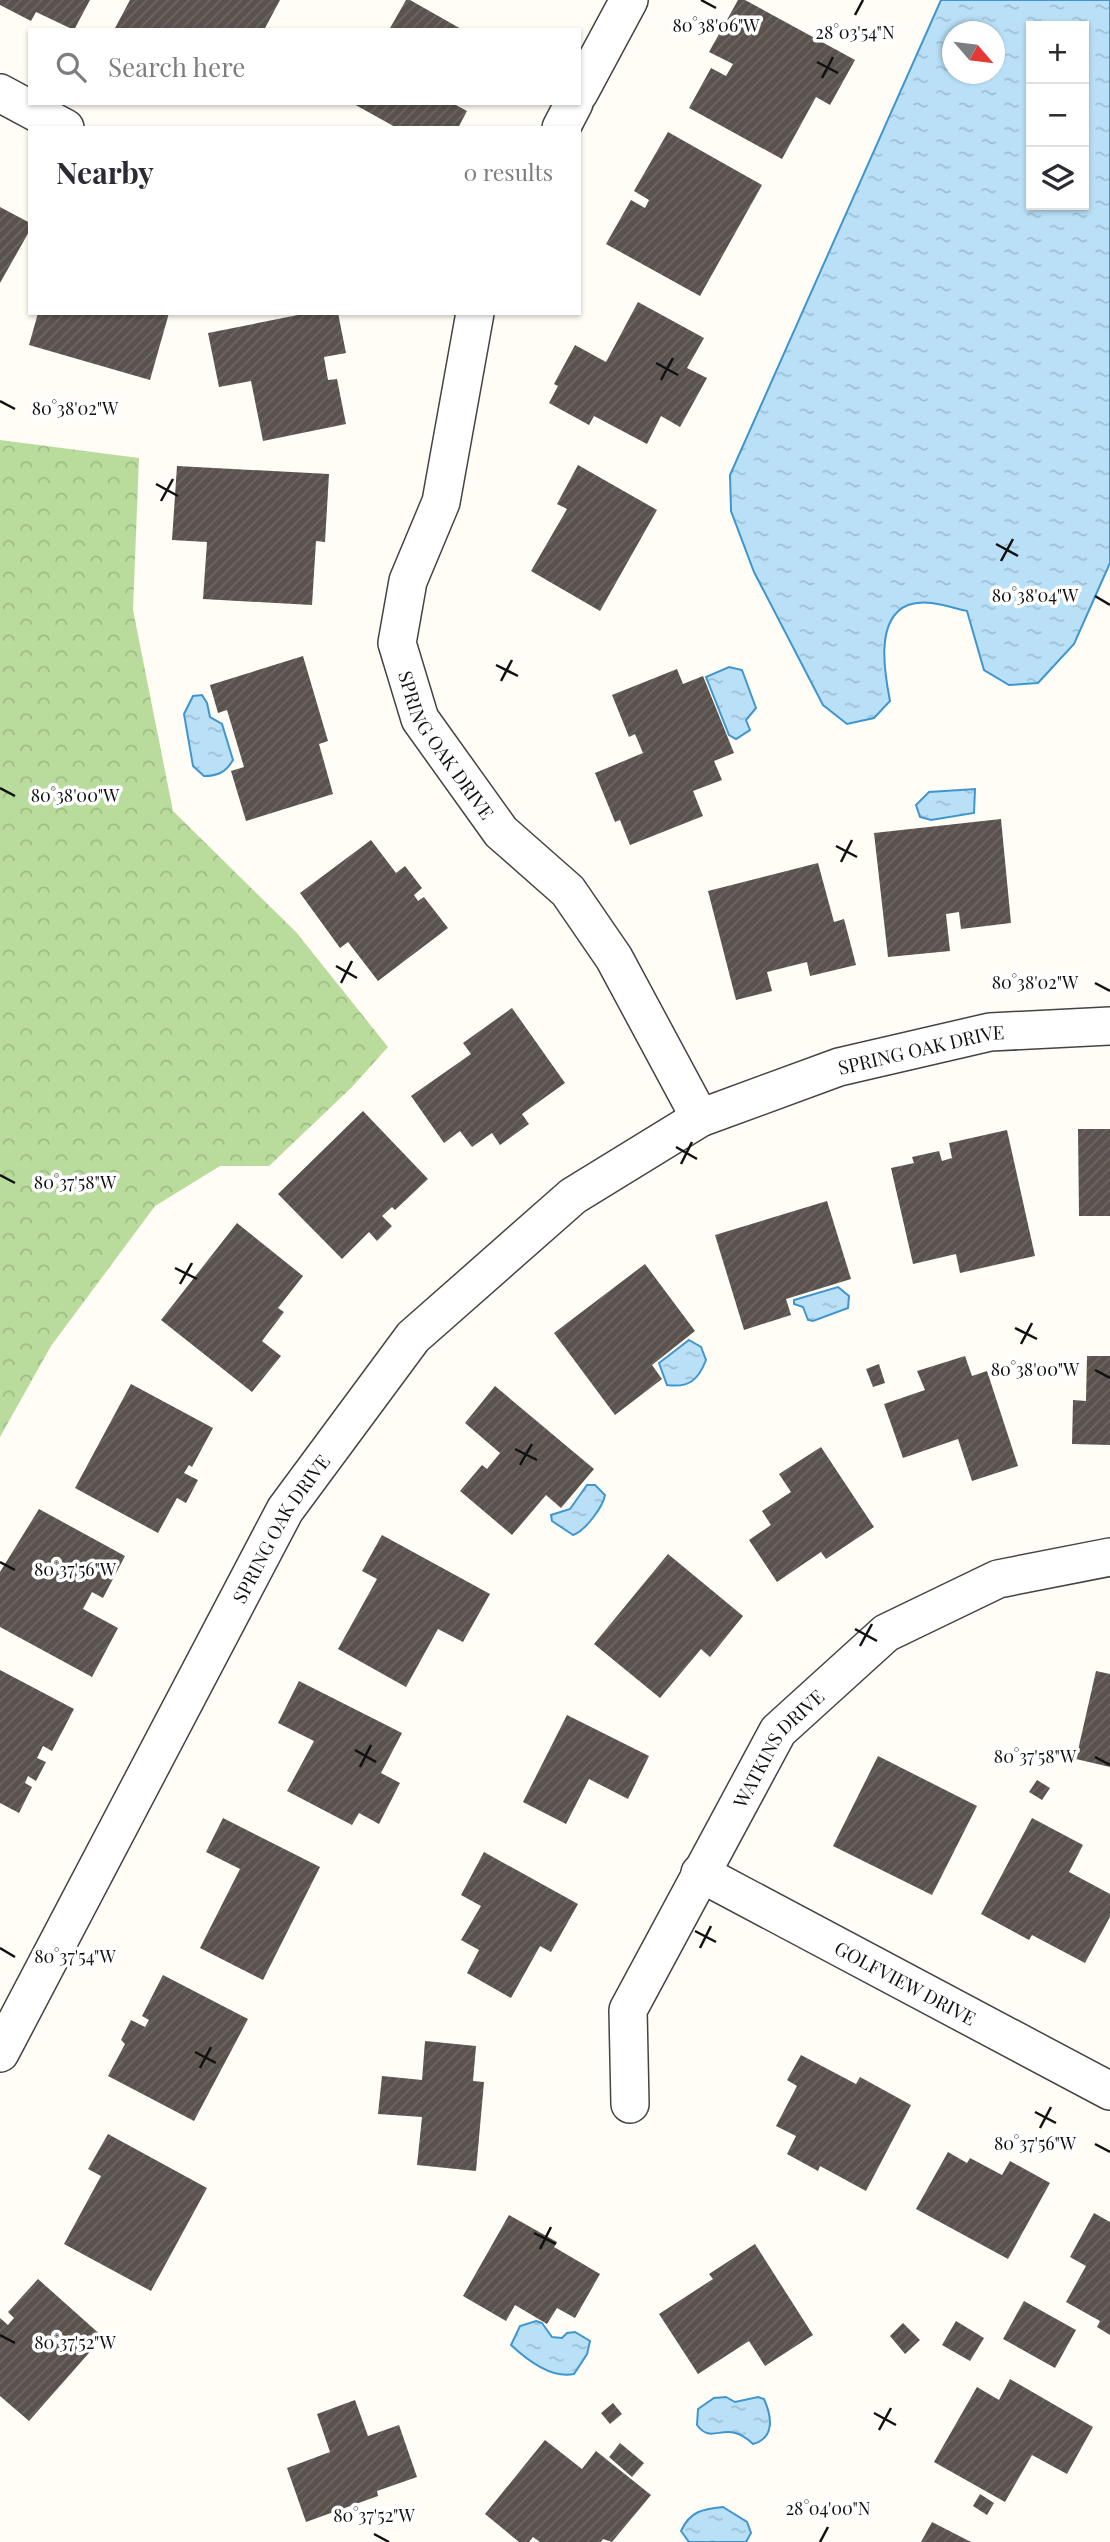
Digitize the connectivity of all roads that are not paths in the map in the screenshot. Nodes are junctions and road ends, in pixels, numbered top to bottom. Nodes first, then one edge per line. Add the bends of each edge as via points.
1 (629, 0) edge
2 (581, 89) edge
3 (0, 93) edge
4 (573, 105) edge
5 (61, 126) edge
6 (562, 126) edge
7 (475, 315) edge
8 (1110, 1026) edge
9 (700, 1118) junction
10 (1110, 1557) edge
11 (700, 1873) junction
12 (0, 2053) edge
13 (1110, 2091) edge
14 (630, 2104) dead end

1 - 2 street
3 - 5 street
4 - 6 street
7 - 9 street, SPRING OAK DRIVE via 441,502 408,581 397,643 420,719 501,832 568,891 614,958
8 - 9 street, SPRING OAK DRIVE via 990,1032 839,1067
9 - 12 street, SPRING OAK DRIVE via 573,1196 405,1347 285,1510
10 - 11 street, WATKINS DRIVE via 998,1579 886,1633 778,1731
11 - 13 street, GOLFVIEW DRIVE
11 - 14 street, WATKINS DRIVE via 628,2010

